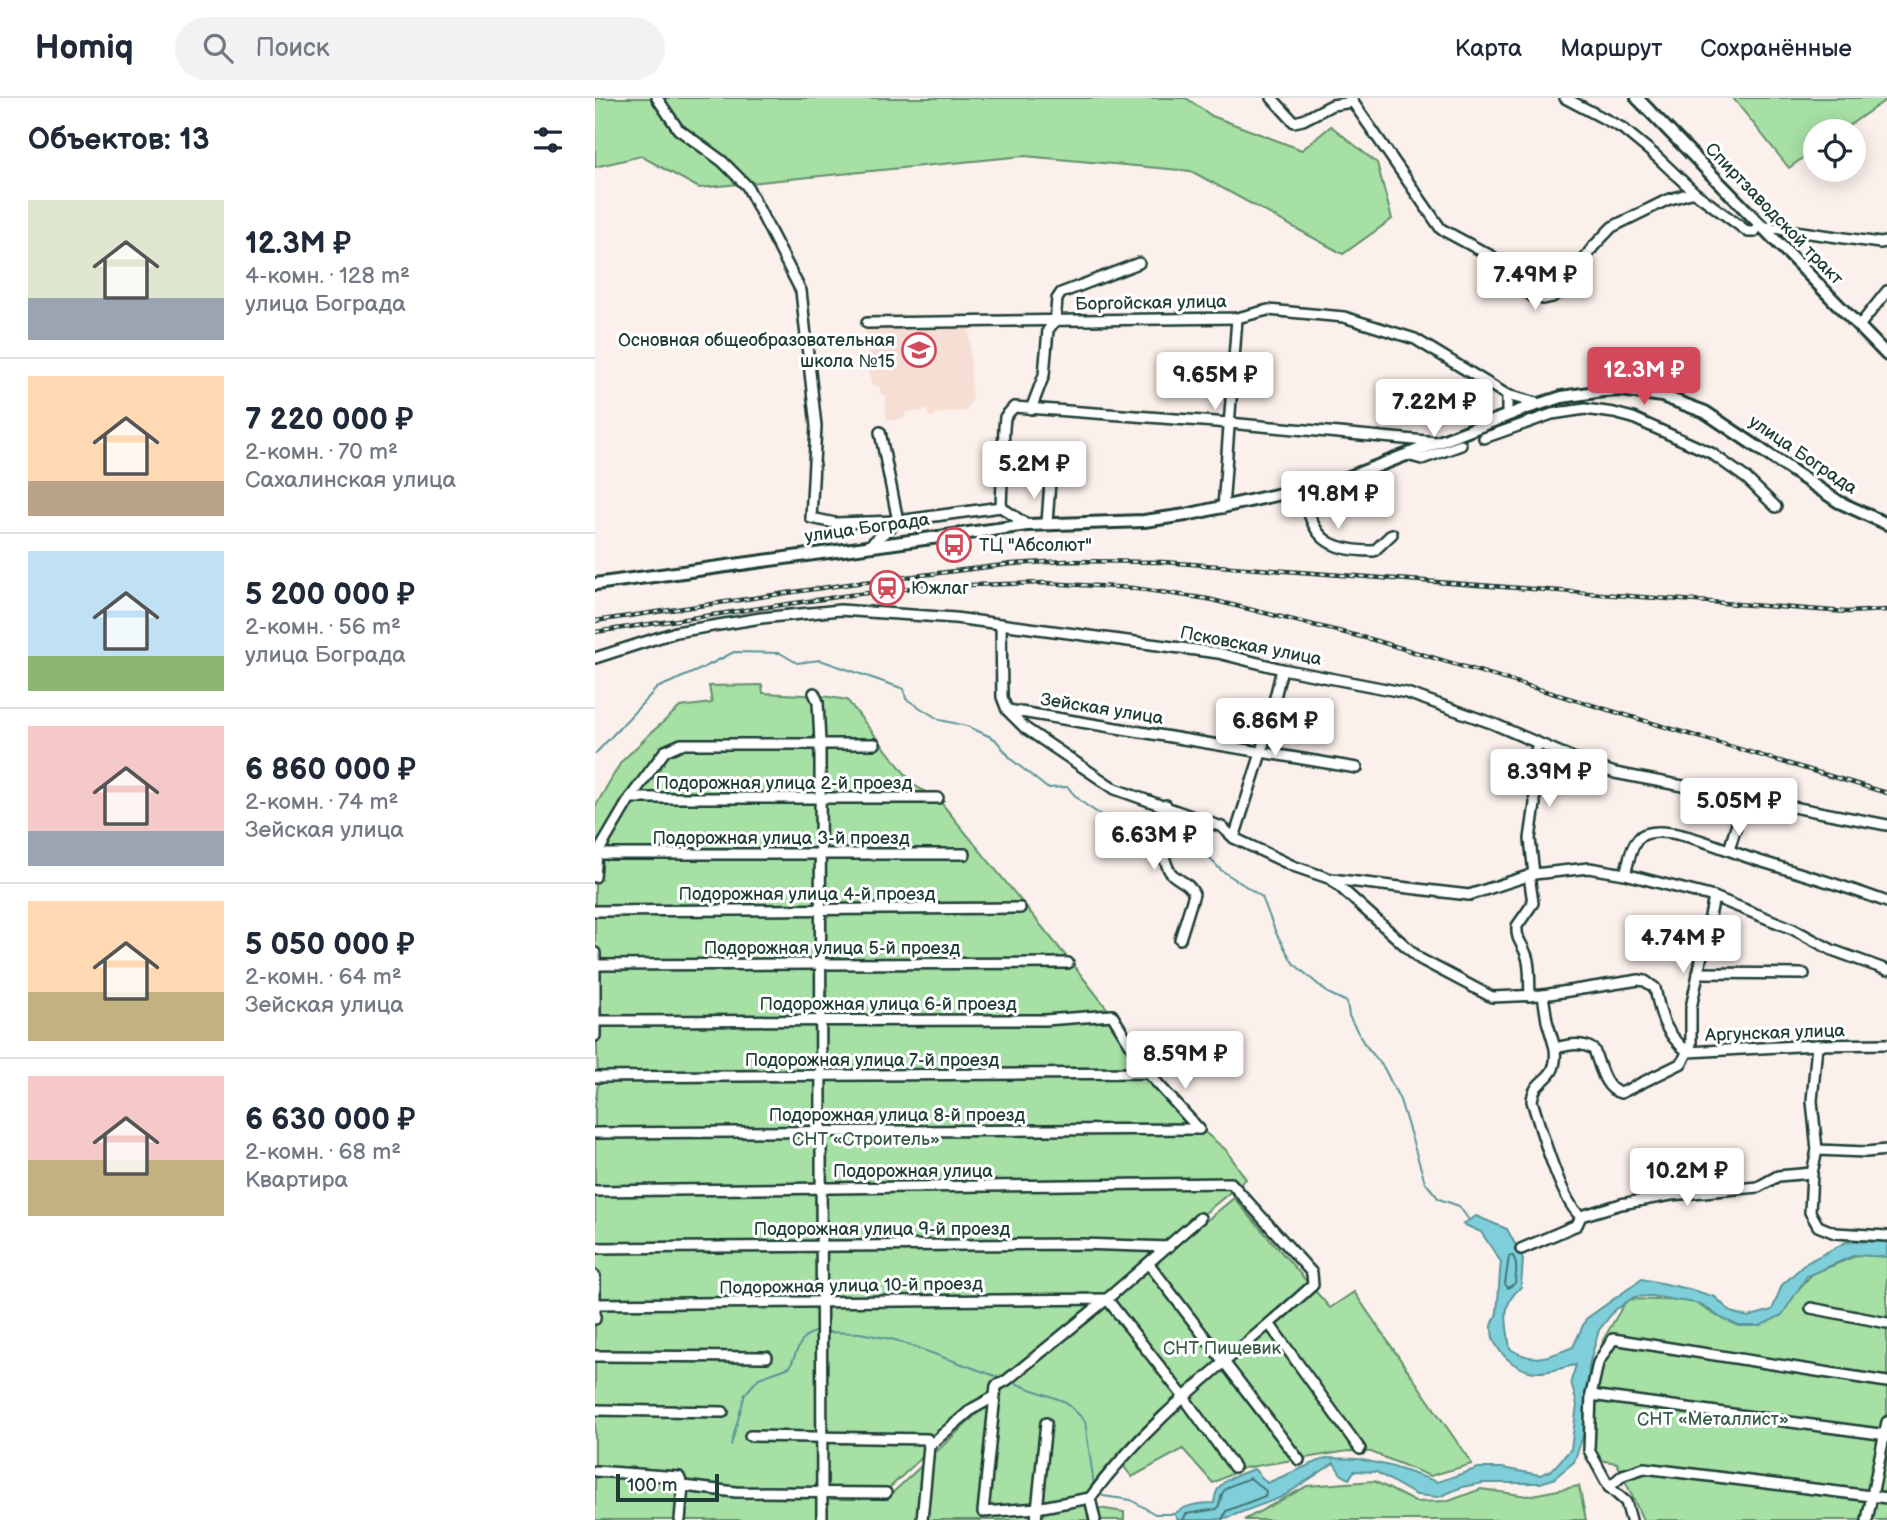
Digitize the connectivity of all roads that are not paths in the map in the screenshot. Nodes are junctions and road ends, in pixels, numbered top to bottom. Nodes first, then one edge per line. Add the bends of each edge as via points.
1 (657, 98) edge
2 (1272, 98) edge
3 (1565, 98) edge
4 (1637, 98) edge
5 (1351, 100) edge
6 (1695, 192) junction
7 (1759, 226) junction
8 (1887, 242) edge
9 (1139, 263) dead end
10 (1887, 290) edge
11 (1237, 318) junction
12 (1055, 321) junction
13 (867, 323) dead end
14 (1859, 326) junction
15 (1887, 355) edge
16 (1582, 393) junction
17 (1507, 395) junction
18 (1540, 404) junction
19 (1031, 409) junction
20 (1581, 410) junction
21 (1507, 415) junction
22 (1229, 423) junction
23 (880, 432) dead end
24 (1484, 438) dead end
25 (1438, 443) junction
26 (1461, 445) dead end
27 (1407, 454) junction
28 (1050, 482) dead end
29 (1303, 490) junction
30 (1001, 507) junction
31 (1776, 507) dead end
32 (1223, 508) junction
33 (898, 521) junction
34 (1047, 523) junction
35 (1027, 524) junction
36 (1887, 524) edge
37 (1392, 534) dead end
38 (870, 545) junction
39 (595, 584) edge
40 (1001, 624) junction
41 (595, 658) edge
42 (1282, 669) junction
43 (814, 693) dead end
44 (1007, 710) junction
45 (820, 743) junction
46 (1538, 743) junction
47 (875, 744) dead end
48 (1262, 750) junction
49 (1357, 768) dead end
50 (1745, 797) junction
51 (631, 798) junction
52 (938, 798) dead end
53 (819, 799) junction
54 (1166, 805) junction
55 (1887, 825) edge
56 (1234, 838) junction
57 (1729, 850) junction
58 (965, 853) dead end
59 (597, 854) junction
60 (819, 855) junction
61 (1532, 874) junction
62 (1625, 874) junction
63 (595, 877) edge
64 (1331, 879) junction
65 (1714, 897) junction
66 (1887, 902) edge
67 (1020, 908) dead end
68 (820, 910) junction
69 (595, 911) edge
70 (1180, 939) dead end
71 (595, 953) edge
72 (1068, 963) dead end
73 (821, 964) junction
74 (596, 965) edge
75 (1887, 970) edge
76 (1698, 973) junction
77 (1804, 974) dead end
78 (1543, 995) junction
79 (1530, 996) junction
80 (819, 1020) junction
81 (595, 1021) edge
82 (595, 1036) edge
83 (1817, 1045) junction
84 (1887, 1045) edge
85 (1555, 1048) junction
86 (1688, 1052) junction
87 (1149, 1073) junction
88 (820, 1076) junction
89 (595, 1077) edge
90 (821, 1131) junction
91 (595, 1133) edge
92 (1817, 1150) junction
93 (1887, 1150) edge
94 (1812, 1173) junction
95 (821, 1187) junction
96 (595, 1191) edge
97 (1581, 1216) junction
98 (1201, 1218) dead end
99 (1887, 1236) edge
100 (820, 1244) junction
101 (1169, 1247) junction
102 (595, 1248) edge
103 (1521, 1250) dead end
104 (1149, 1264) junction
105 (595, 1276) edge
106 (1107, 1299) junction
107 (821, 1302) junction
108 (595, 1304) edge
109 (1811, 1308) dead end
110 (595, 1319) edge
111 (1887, 1323) edge
112 (1270, 1325) junction
113 (595, 1356) edge
114 (767, 1357) dead end
115 (1224, 1361) junction
116 (1887, 1382) edge
117 (1591, 1395) junction
118 (1183, 1396) junction
119 (994, 1397) junction
120 (595, 1410) edge
121 (723, 1412) dead end
122 (1887, 1422) edge
123 (1046, 1423) dead end
124 (1886, 1434) edge
125 (751, 1436) dead end
126 (822, 1438) junction
127 (929, 1446) junction
128 (1360, 1449) dead end
129 (1299, 1460) dead end
130 (1234, 1468) dead end
131 (595, 1471) edge
132 (683, 1486) junction
133 (1609, 1487) junction
134 (823, 1493) junction
135 (886, 1493) dead end
136 (1872, 1496) junction
137 (1090, 1498) junction
138 (1887, 1498) edge
139 (1037, 1508) junction
140 (983, 1516) edge
141 (680, 1520) edge
142 (821, 1520) edge
143 (922, 1520) edge
144 (1036, 1520) edge
145 (1095, 1520) edge
146 (1631, 1520) edge
147 (1867, 1520) edge

1 - 33 street via 678,129 722,160 747,186 801,291 816,426 811,518 835,523
2 - 5 street via 1293,122
3 - 6 street via 1622,128
4 - 7 main road, Спиртзаводской тракт
5 - 6 street via 1441,229 1493,257 1517,284 1543,299 1559,292 1612,227
6 - 7 street via 1748,232
7 - 8 street
7 - 14 main road, Спиртзаводской тракт
9 - 12 street via 1061,293
10 - 14 street
11 - 12 street, Боргойская улица
11 - 17 street, Боргойская улица via 1268,310 1344,317 1415,339
11 - 22 street
12 - 13 street, Боргойская улица
12 - 19 street via 1048,330 1044,375
14 - 15 main road, Спиртзаводской тракт
16 - 18 main road, улица Бограда
16 - 20 street
16 - 36 main road, улица Бограда via 1622,390 1680,401 1716,418 1839,502
17 - 18 street, Боргойская улица
17 - 21 street
18 - 21 main road, улица Бограда
19 - 22 street
19 - 30 street via 1014,407 1005,417
20 - 24 street via 1552,414
20 - 31 street via 1633,418 1711,453
21 - 25 main road, улица Бограда
22 - 25 street
22 - 32 street
23 - 33 street
25 - 27 main road, улица Бограда
26 - 27 street via 1422,458
27 - 29 main road, улица Бограда
28 - 34 street
29 - 32 main road, улица Бограда
29 - 37 street via 1314,528 1330,544 1374,551
30 - 33 street
30 - 35 street
32 - 34 main road, улица Бограда via 1144,521
33 - 38 street
34 - 35 main road, улица Бограда
35 - 38 main road, улица Бограда
38 - 39 main road, улица Бограда
40 - 41 street, Псковская улица via 839,610 676,632
40 - 42 street, Псковская улица via 1218,653
40 - 44 street via 1002,697
42 - 46 street, Псковская улица via 1407,693
42 - 48 street
43 - 45 street
44 - 48 street, Зейская улица
44 - 54 street via 1034,735 1115,789
45 - 47 street
45 - 51 street via 681,744 665,751
45 - 53 street
46 - 50 street, Псковская улица via 1615,773
46 - 61 street via 1533,762
48 - 49 street, Зейская улица
48 - 56 street
50 - 55 street, Псковская улица
50 - 57 street
51 - 53 street, Подорожная улица 2-й проезд
51 - 59 street
52 - 53 street, Подорожная улица 2-й проезд
53 - 60 street
54 - 56 street via 1222,827
54 - 70 street via 1158,843 1173,876 1190,886 1193,894
56 - 64 street
57 - 62 street via 1668,833 1644,835 1633,847
57 - 66 street
58 - 60 street, Подорожная улица 3-й проезд
59 - 60 street, Подорожная улица 3-й проезд
59 - 63 street
60 - 68 street
61 - 62 street via 1589,868
61 - 64 street via 1469,895
61 - 79 street via 1533,903 1516,931 1526,953
62 - 65 street
64 - 79 street, Аргунская улица via 1420,959 1492,997
65 - 75 street
65 - 76 street
67 - 68 street, Подорожная улица 4-й проезд
68 - 69 street, Подорожная улица 4-й проезд
68 - 73 street
71 - 74 street
72 - 73 street, Подорожная улица 5-й проезд
73 - 74 street, Подорожная улица 5-й проезд
73 - 80 street
74 - 81 street
76 - 77 street
76 - 86 street
78 - 79 street, Аргунская улица
78 - 85 street
78 - 86 street, Аргунская улица via 1645,981 1655,988 1662,1021
80 - 81 street, Подорожная улица 6-й проезд
80 - 87 street, Подорожная улица 6-й проезд via 1045,1020 1112,1015
80 - 88 street
81 - 82 street
83 - 84 street, Аргунская улица
83 - 86 street, Аргунская улица
83 - 92 street via 1812,1101
85 - 86 street via 1573,1045 1594,1050 1609,1087 1621,1093 1682,1063
85 - 97 street via 1555,1068 1535,1087 1532,1101 1573,1210
87 - 88 street, Подорожная улица 7-й проезд
87 - 90 street, Подорожная улица 8-й проезд via 1199,1129
88 - 89 street, Подорожная улица 7-й проезд
88 - 90 street
90 - 91 street, Подорожная улица 8-й проезд
90 - 95 street
92 - 93 street
92 - 94 street
94 - 97 street via 1778,1176 1758,1187 1658,1197
94 - 99 street via 1810,1212 1818,1226 1835,1233
95 - 96 street, Подорожная улица
95 - 100 street
95 - 112 street, Подорожная улица via 1231,1183 1312,1273 1313,1285
97 - 103 street via 1577,1225
98 - 101 street
100 - 101 street, Подорожная улица 9-й проезд
100 - 102 street, Подорожная улица 9-й проезд
100 - 107 street
101 - 104 street
104 - 106 street
104 - 115 street
105 - 108 street
106 - 107 street, Подорожная улица 10-й проезд
106 - 118 street
106 - 119 street via 996,1387
107 - 108 street, Подорожная улица 10-й проезд
107 - 126 street
108 - 110 street
109 - 111 street
112 - 115 street
112 - 128 street
113 - 114 street
115 - 118 street
115 - 129 street
116 - 117 street via 1613,1339 1598,1363
117 - 124 street
117 - 133 street via 1589,1450
118 - 130 street
118 - 137 street
119 - 127 street via 972,1409
119 - 140 street
120 - 121 street
122 - 124 street
123 - 139 street
124 - 136 street
125 - 126 street
126 - 127 street via 915,1438 927,1439
126 - 134 street
127 - 143 street
131 - 132 street via 679,1477
132 - 134 street
132 - 141 street
133 - 136 street via 1623,1475 1644,1468
133 - 146 street via 1626,1502
134 - 135 street
134 - 142 street
136 - 138 street
136 - 147 street
137 - 139 street
137 - 145 street
139 - 140 street
139 - 144 street

